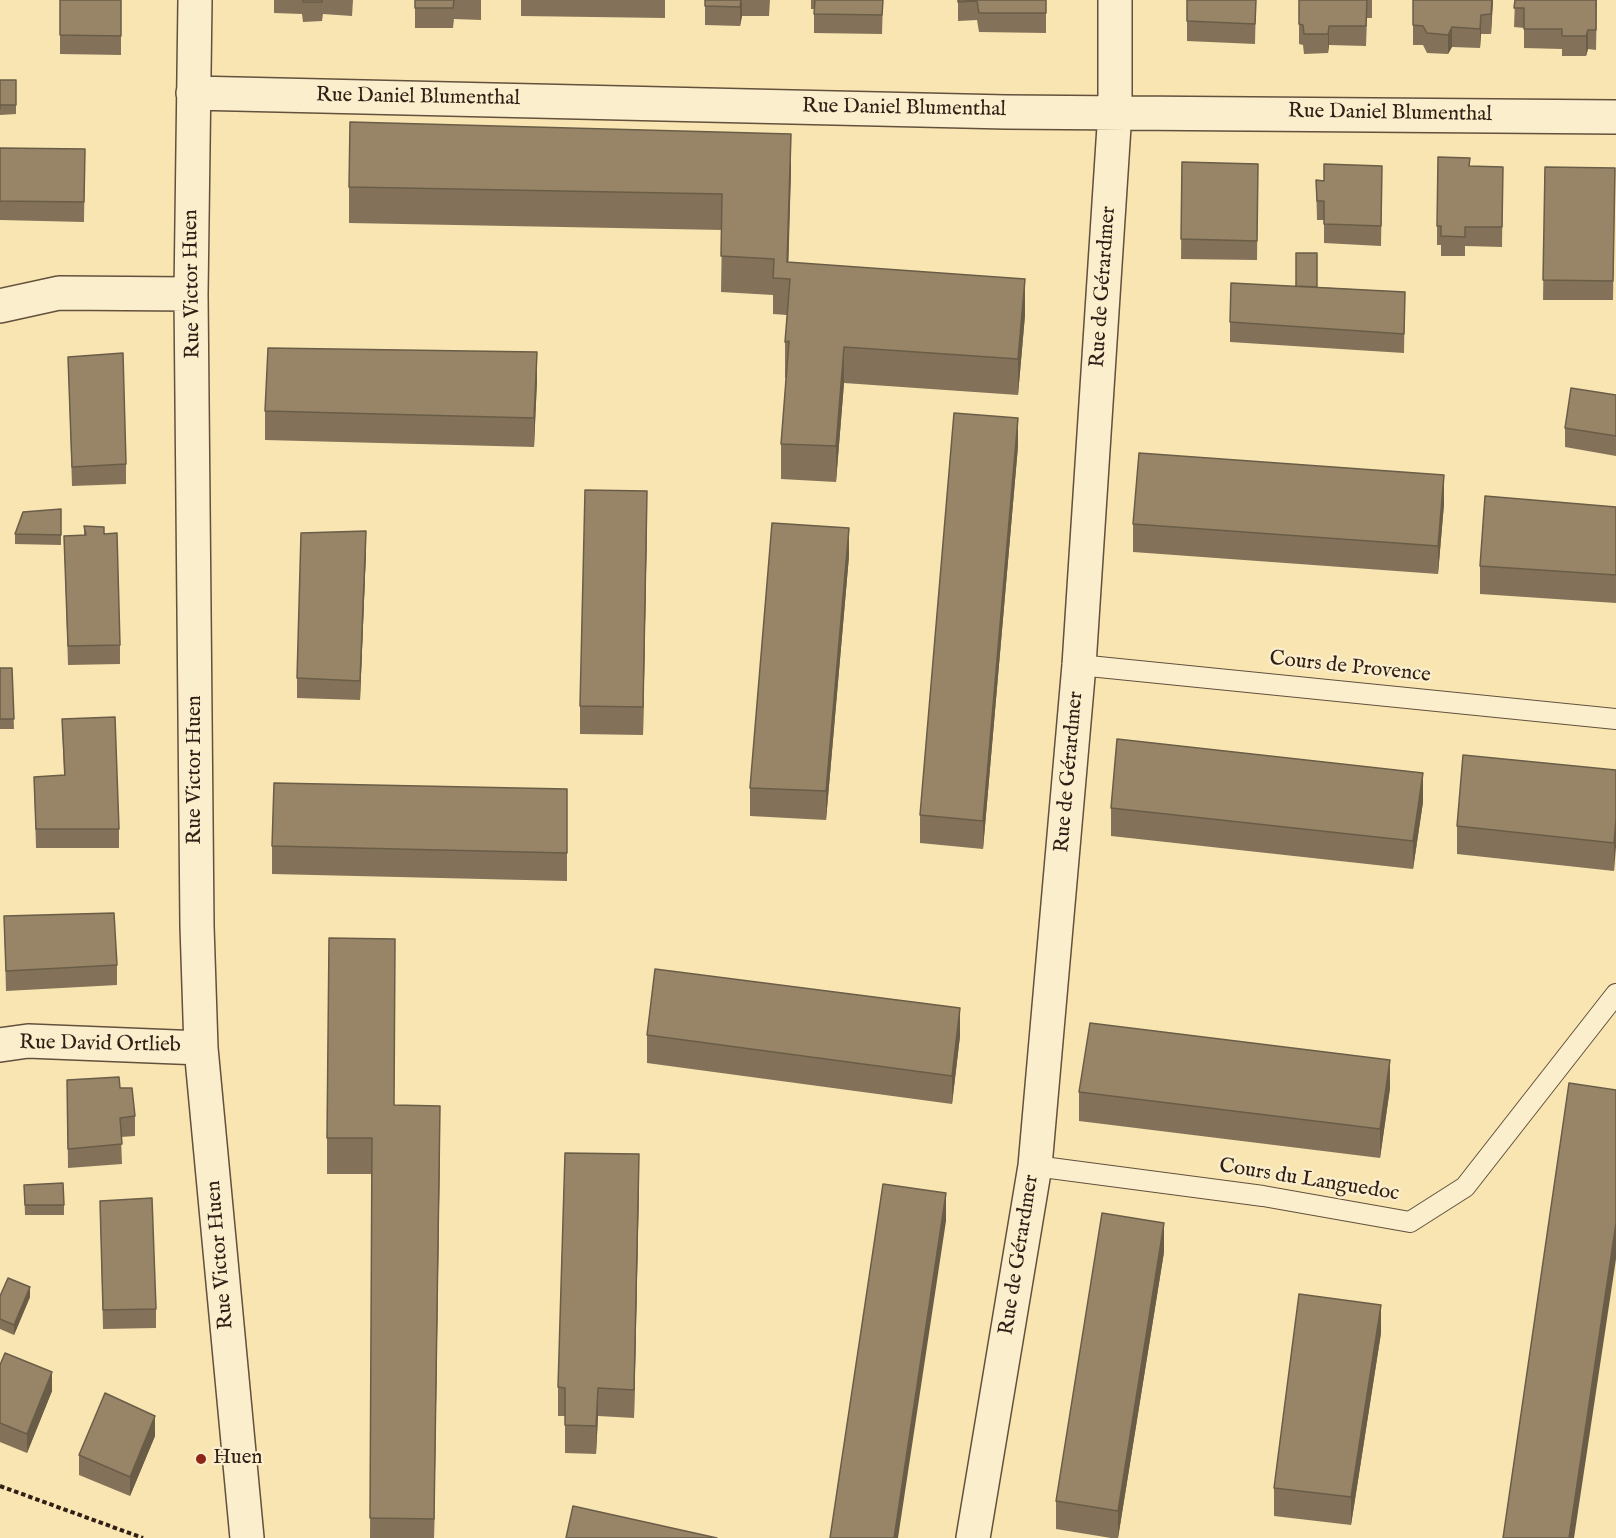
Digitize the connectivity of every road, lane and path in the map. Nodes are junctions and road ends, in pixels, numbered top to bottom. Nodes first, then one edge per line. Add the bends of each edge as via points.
1 (195, 0) edge
2 (1115, 0) edge
3 (193, 93) junction
4 (1114, 111) junction
5 (1616, 117) edge
6 (191, 294) junction
7 (0, 306) edge
8 (1078, 665) junction
9 (1616, 719) edge
10 (1616, 994) edge
11 (0, 1045) edge
12 (201, 1048) junction
13 (1035, 1166) junction
14 (0, 1486) edge
15 (143, 1538) edge
16 (247, 1538) edge
17 (973, 1538) edge

1 - 3 street, Rue Victor Huen
2 - 4 street, Rue de Gérardmer
3 - 4 street, Rue Daniel Blumenthal via 1006,112
3 - 6 street, Rue Victor Huen
4 - 5 street, Rue Daniel Blumenthal
4 - 8 street, Rue de Gérardmer
6 - 7 street via 59,293
6 - 12 street, Rue Victor Huen
8 - 9 lane, Cours de Provence
8 - 13 street, Rue de Gérardmer
10 - 13 lane, Cours du Languedoc via 1465,1187 1410,1222 1263,1196
11 - 12 street, Rue David Ortlieb via 28,1041
12 - 16 street, Rue Victor Huen
13 - 17 street, Rue de Gérardmer
14 - 15 path

